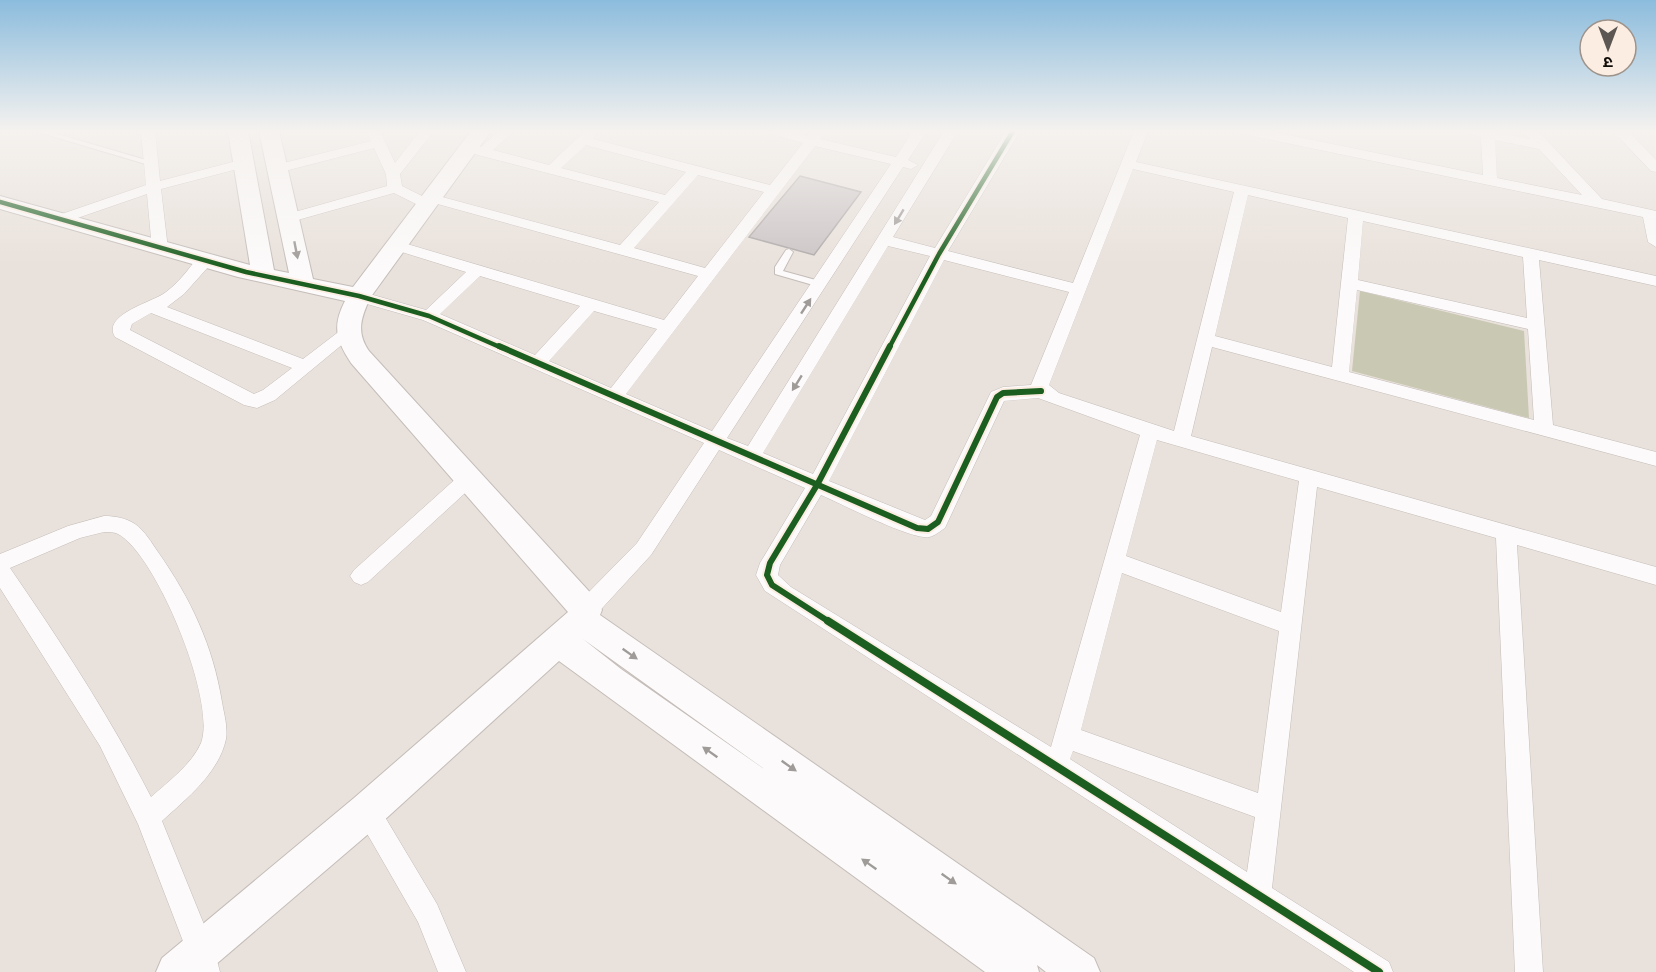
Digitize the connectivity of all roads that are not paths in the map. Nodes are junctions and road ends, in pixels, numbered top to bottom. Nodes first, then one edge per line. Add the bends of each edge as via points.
1 (153, 176) edge
2 (194, 176) edge
3 (246, 176) edge
4 (279, 176) edge
5 (392, 176) edge
6 (397, 176) edge
7 (450, 176) edge
8 (576, 176) edge
9 (689, 176) edge
10 (720, 176) edge
11 (784, 176) edge
12 (891, 176) edge
13 (924, 176) edge
14 (986, 176) edge
15 (1122, 176) edge
16 (1182, 176) edge
17 (1468, 176) edge
18 (1490, 176) edge
19 (1572, 176) edge
20 (394, 181) junction
21 (1490, 181) junction
22 (154, 187) junction
23 (773, 190) junction
24 (1242, 190) junction
25 (668, 200) junction
26 (429, 201) junction
27 (0, 202) edge
28 (1596, 202) junction
29 (1356, 215) junction
30 (1653, 215) edge
31 (289, 218) junction
32 (58, 220) junction
33 (885, 240) junction
34 (1656, 242) edge
35 (397, 246) junction
36 (160, 249) junction
37 (624, 250) junction
38 (789, 252) dead end
39 (1531, 253) junction
40 (939, 254) junction
41 (204, 261) junction
42 (477, 270) junction
43 (709, 273) junction
44 (263, 276) junction
45 (1656, 280) edge
46 (1349, 283) junction
47 (302, 284) junction
48 (820, 284) junction
49 (1077, 289) junction
50 (359, 297) junction
51 (591, 304) junction
52 (151, 307) junction
53 (429, 316) junction
54 (1535, 325) junction
55 (668, 327) junction
56 (347, 334) junction
57 (1206, 340) junction
58 (780, 345) junction
59 (813, 357) junction
60 (537, 364) junction
61 (306, 367) junction
62 (1340, 376) junction
63 (1041, 391) junction
64 (613, 398) junction
65 (1544, 429) junction
66 (1150, 431) junction
67 (1181, 440) junction
68 (716, 443) junction
69 (751, 457) junction
70 (1656, 459) edge
71 (1309, 476) junction
72 (468, 479) junction
73 (817, 485) junction
74 (1506, 533) junction
75 (1115, 561) junction
76 (0, 563) edge
77 (0, 571) edge
78 (361, 576) dead end
79 (1656, 576) edge
80 (575, 624) junction
81 (1290, 626) junction
82 (1067, 737) junction
83 (1056, 764) junction
84 (1268, 809) junction
85 (367, 811) junction
86 (148, 817) junction
87 (1258, 892) junction
88 (194, 964) edge
89 (452, 972) edge
90 (1019, 972) edge
91 (1080, 972) edge
92 (1379, 972) edge
93 (1529, 972) edge

1 - 22 street
2 - 22 street
3 - 44 street
4 - 31 street
5 - 20 street
6 - 20 street
7 - 26 street
8 - 25 street
9 - 25 street
10 - 23 street
11 - 23 street
12 - 48 street
13 -> 33 street
14 - 40 street
15 - 49 street
16 - 24 street
17 - 21 street
18 - 21 street
19 - 28 street
20 - 26 street
20 - 31 street
21 - 28 street
22 - 32 street
22 - 36 street
23 - 43 street
24 - 29 street
24 - 57 street
25 - 37 street
26 - 35 street
26 - 37 street
27 - 32 street
28 - 30 street
29 - 39 street
29 - 46 street
30 - 34 street
31 -> 47 street
32 - 36 street
33 - 40 street
33 - 59 street
35 - 42 street
35 - 50 street
36 - 41 street
37 - 43 street
38 - 48 lane via 778,272
39 - 45 street
39 - 54 street
40 - 49 street
40 - 73 street
41 - 44 street
41 - 52 street via 168,299
42 - 51 street
42 - 53 street
43 - 55 street
44 - 47 street
46 - 54 street
46 - 62 street
47 - 50 street
58 -> 48 street
49 - 63 street
50 - 53 street
50 - 56 street via 347,321
51 - 55 street
51 - 60 street
52 - 61 street
52 - 61 street via 124,324 121,333 250,400 263,399
53 - 60 street
54 - 65 street
55 - 64 street
56 - 61 street
56 - 72 street via 368,368
57 - 62 street
57 - 67 street
58 - 59 street
58 - 68 street
59 -> 69 street
60 - 64 street
62 - 65 street
63 - 66 street
63 - 73 street via 1003,393 997,397 934,527 917,528
64 - 68 street
65 - 70 street
66 - 67 street
66 - 75 street
67 - 71 street
68 - 69 street
68 - 80 street via 644,549
69 - 73 street
71 - 74 street
71 - 81 street
72 - 78 street
72 - 80 street
73 - 83 street via 770,563 767,575 772,585
74 - 79 street
74 - 93 street
75 - 81 street
75 - 82 street
76 - 86 street via 99,524 114,524 131,530 178,596 203,654 215,728 212,745 199,766
77 - 86 street via 108,738
80 - 85 street
90 -> 80 street via 609,681
80 -> 91 street
81 - 84 street
82 - 83 street
82 - 84 street
83 - 87 street
84 - 87 street
85 - 88 street
85 - 89 street via 428,913
86 - 88 street
87 - 92 street

